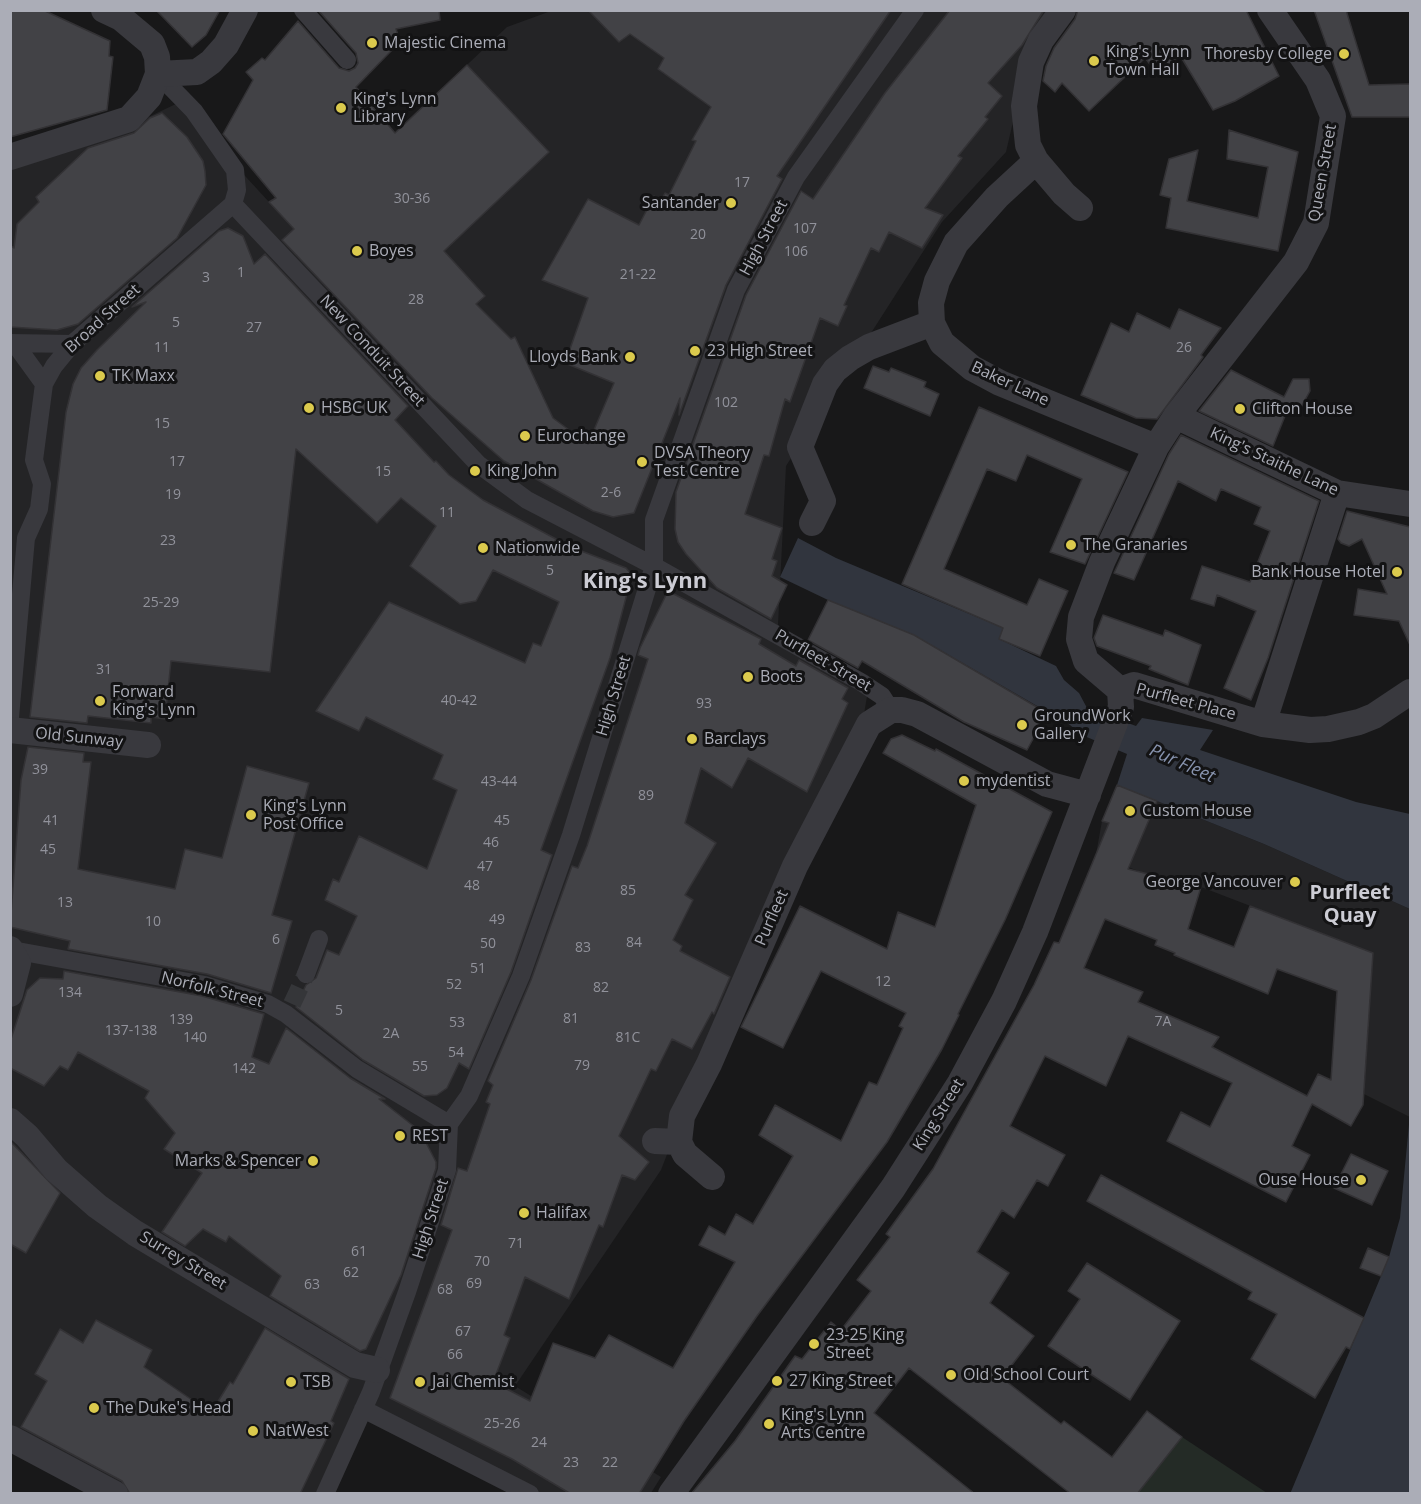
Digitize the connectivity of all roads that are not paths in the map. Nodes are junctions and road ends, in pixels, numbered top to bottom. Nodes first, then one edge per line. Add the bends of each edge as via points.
1 (104, 10) edge
2 (244, 10) edge
3 (303, 10) edge
4 (915, 10) edge
5 (1063, 10) edge
6 (1270, 10) edge
7 (347, 60) dead end
8 (158, 74) junction
9 (10, 157) edge
10 (1036, 161) junction
11 (233, 204) junction
12 (1080, 208) dead end
13 (932, 323) junction
14 (13, 344) edge
15 (72, 344) junction
16 (44, 384) junction
17 (1176, 416) junction
18 (1156, 447) junction
19 (1338, 493) junction
20 (1410, 504) edge
21 (825, 510) dead end
22 (654, 566) junction
23 (1410, 693) edge
24 (1120, 698) junction
25 (891, 711) junction
26 (10, 717) edge
27 (1263, 724) junction
28 (10, 730) edge
29 (148, 745) dead end
30 (1091, 785) junction
31 (319, 939) dead end
32 (11, 950) edge
33 (306, 974) tunnel mouth
34 (10, 994) edge
35 (10, 1121) edge
36 (449, 1124) junction
37 (712, 1177) dead end
38 (377, 1370) junction
39 (363, 1409) junction
40 (10, 1438) edge
41 (115, 1494) edge
42 (324, 1494) edge
43 (530, 1494) edge
44 (671, 1494) edge

1 - 8 street via 121,18 152,44
2 - 8 street via 226,45 211,62 196,72
3 - 7 street
4 - 22 street, High Street via 796,177 736,290 654,520
5 - 10 street via 1041,40 1026,84 1028,144
6 - 17 street, Queen Street via 1318,80 1333,116 1316,223 1296,262
8 - 9 street via 149,97 129,119
8 - 11 street via 194,111 235,170 237,190
10 - 12 street
10 - 13 street via 997,197 957,243 937,281 931,303
11 - 15 street, Broad Street
11 - 22 street, New Conduit Street via 478,464 527,500
13 - 18 street, Baker Lane via 942,343 972,368
13 - 21 street via 869,347 835,370 817,400 800,447
14 - 15 street
14 - 16 street
15 - 16 street, Broad Street
16 - 26 street, Broad Street via 34,460 42,484 39,509 26,538
17 - 18 street, Purfleet Place
17 - 19 street, King's Staithe Lane
18 - 24 street, Purfleet Place via 1102,562 1079,629 1086,661
19 - 20 street, King's Staithe Lane
19 - 27 street
22 - 25 street, Purfleet Street via 861,682 882,696
22 - 36 street, High Street via 571,835 521,976 469,1096
23 - 27 street, Purfleet Place via 1374,716 1344,726 1310,730
24 - 27 street, Purfleet Place via 1134,685
24 - 30 street, King Street
25 - 30 street via 917,714 1047,784
25 - 37 street, Purfleet via 869,724 795,866 708,1064 667,1141
28 - 29 street, Old Sunway
30 - 44 street, King Street via 1035,932 960,1083 893,1188
31 - 33 street
32 - 34 street via 18,963
32 - 36 street, Norfolk Street via 205,985 289,1009 357,1069
35 - 38 street, Surrey Street via 56,1170 135,1233 355,1365
36 - 38 street, High Street via 447,1170
38 - 39 street, High Street
39 - 42 street, High Street
39 - 43 street
40 - 41 street

